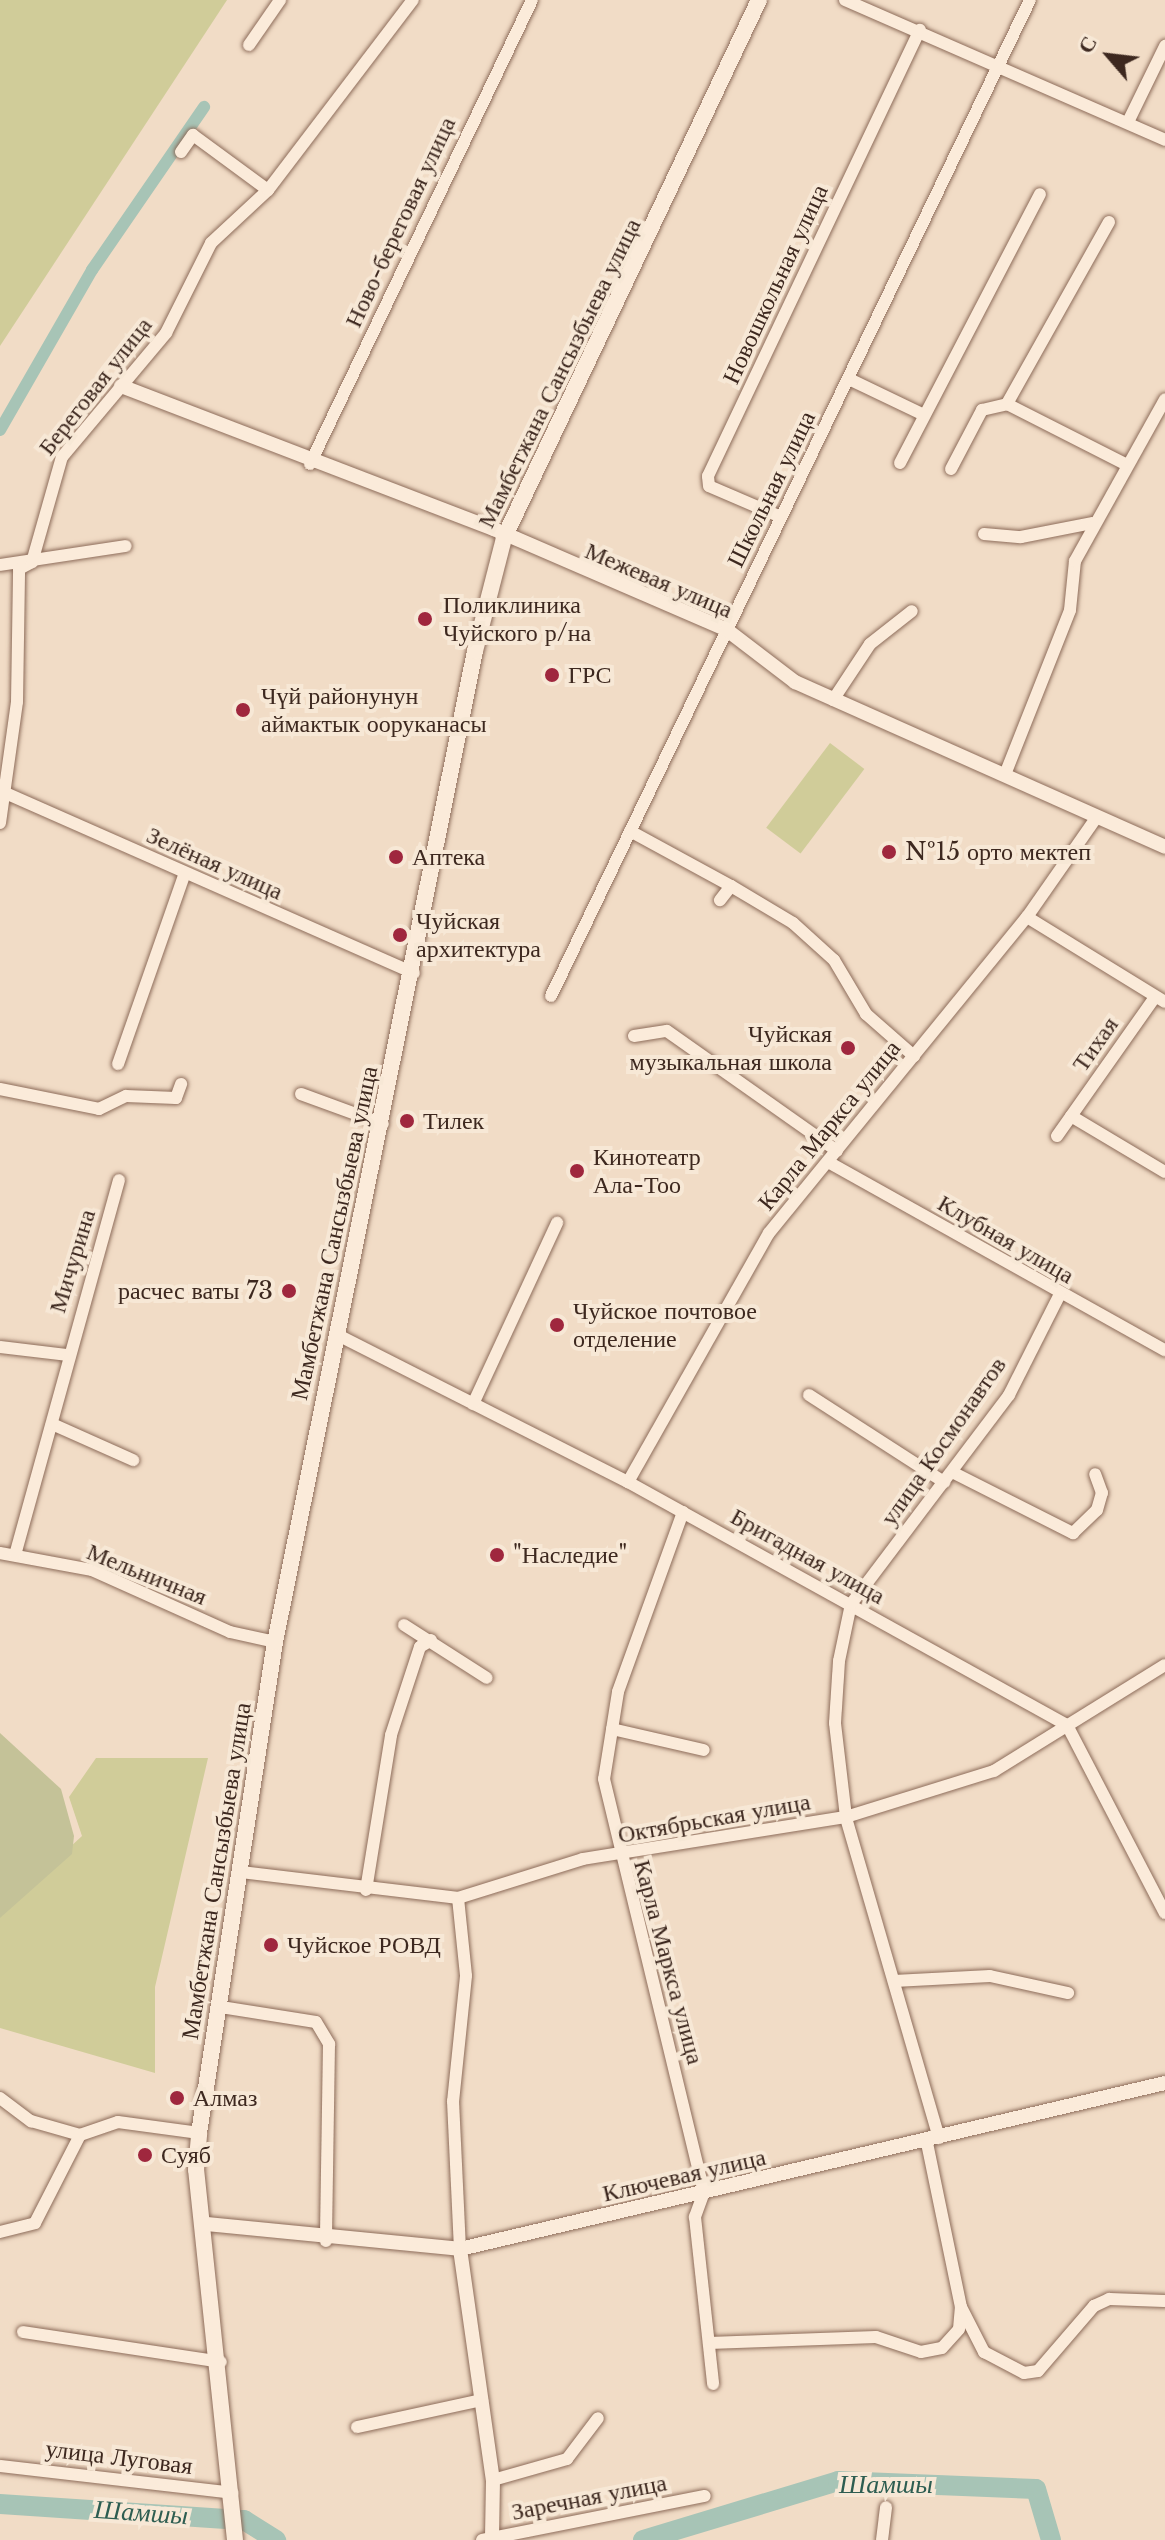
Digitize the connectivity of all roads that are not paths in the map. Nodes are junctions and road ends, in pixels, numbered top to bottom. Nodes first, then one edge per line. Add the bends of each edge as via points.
1 (280, 0) edge
2 (413, 0) edge
3 (532, 0) edge
4 (759, 0) edge
5 (845, 0) edge
6 (1030, 0) edge
7 (920, 30) junction
8 (249, 45) dead end
9 (1165, 46) edge
10 (1000, 63) junction
11 (1128, 122) junction
12 (1165, 140) edge
13 (181, 152) dead end
14 (268, 190) junction
15 (1040, 194) dead end
16 (1109, 222) dead end
17 (849, 379) junction
18 (121, 386) junction
19 (1165, 399) edge
20 (1007, 404) junction
21 (924, 415) junction
22 (900, 463) dead end
23 (310, 464) junction
24 (1127, 465) junction
25 (951, 469) dead end
26 (781, 517) junction
27 (1092, 523) junction
28 (984, 534) dead end
29 (504, 538) junction
30 (126, 546) dead end
31 (32, 562) junction
32 (0, 565) edge
33 (912, 611) dead end
34 (727, 630) junction
35 (833, 700) junction
36 (1006, 772) junction
37 (4, 793) edge
38 (1096, 818) junction
39 (0, 823) edge
40 (630, 831) junction
41 (1165, 847) edge
42 (185, 873) junction
43 (731, 886) junction
44 (720, 900) dead end
45 (1027, 917) junction
46 (414, 973) junction
47 (551, 996) dead end
48 (1160, 999) edge
49 (634, 1036) dead end
50 (914, 1056) junction
51 (118, 1064) dead end
52 (181, 1084) dead end
53 (0, 1089) edge
54 (301, 1094) dead end
55 (1071, 1116) junction
56 (383, 1124) junction
57 (1057, 1136) dead end
58 (832, 1156) junction
59 (1165, 1172) edge
60 (119, 1180) dead end
61 (557, 1223) dead end
62 (1059, 1296) junction
63 (336, 1334) junction
64 (0, 1347) edge
65 (1165, 1350) edge
66 (67, 1355) junction
67 (809, 1395) dead end
68 (473, 1404) junction
69 (52, 1424) junction
70 (133, 1460) dead end
71 (1095, 1474) dead end
72 (948, 1477) junction
73 (628, 1482) junction
74 (683, 1512) junction
75 (0, 1553) edge
76 (15, 1555) junction
77 (851, 1604) junction
78 (404, 1625) dead end
79 (431, 1640) junction
80 (275, 1642) junction
81 (1165, 1665) edge
82 (487, 1678) dead end
83 (1067, 1725) junction
84 (612, 1729) junction
85 (704, 1750) dead end
86 (846, 1817) junction
87 (618, 1857) junction
88 (241, 1872) junction
89 (366, 1890) junction
90 (458, 1898) junction
91 (1165, 1913) edge
92 (894, 1981) junction
93 (1068, 1993) dead end
94 (221, 2007) junction
95 (1165, 2083) edge
96 (0, 2098) edge
97 (199, 2133) junction
98 (80, 2135) junction
99 (933, 2140) junction
100 (704, 2192) junction
101 (206, 2224) junction
102 (0, 2232) edge
103 (326, 2241) junction
104 (460, 2249) junction
105 (1165, 2301) edge
106 (964, 2312) junction
107 (23, 2332) dead end
108 (709, 2343) junction
109 (221, 2362) junction
110 (713, 2384) dead end
111 (482, 2400) junction
112 (598, 2418) dead end
113 (357, 2427) dead end
114 (0, 2466) edge
115 (493, 2480) junction
116 (705, 2496) dead end
117 (232, 2499) junction
118 (886, 2507) dead end
119 (235, 2536) edge
120 (488, 2539) edge
121 (882, 2540) edge

1 - 8 street
2 - 14 street, Береговая улица
3 - 23 street, Ново-береговая улица
4 - 29 main road, Мамбетжана Сансызбыева улица
5 - 7 street
6 - 10 street, Школьная улица
7 - 10 street
7 - 26 street, Новошкольная улица via 708,476 709,486
9 - 11 street
10 - 11 street
10 - 17 street, Школьная улица
11 - 12 street
13 - 14 street via 193,135
14 - 18 street, Береговая улица via 211,243 166,333
15 - 21 street
16 - 20 street
17 - 21 street
17 - 26 street, Школьная улица
18 - 23 street, Межевая улица
18 - 31 street, Береговая улица via 62,457
19 - 24 street
20 - 24 street
20 - 25 street via 982,410
21 - 22 street
23 - 29 street, Межевая улица
24 - 27 street
26 - 34 street, Школьная улица
27 - 28 street via 1021,537
27 - 36 street via 1075,561 1066,624
29 - 34 street, Межевая улица
29 - 46 main road, Мамбетжана Сансызбыева улица
30 - 31 street
31 - 32 street
31 - 37 street, Береговая улица via 19,569
33 - 35 street via 870,644
34 - 35 street, Межевая улица via 795,682
34 - 40 street, Школьная улица
35 - 36 street, Межевая улица
36 - 38 street, Межевая улица
37 - 39 street, Береговая улица
37 - 42 street, Зелёная улица
38 - 41 street, Межевая улица
38 - 45 street, Карла Маркса улица
40 - 43 street
40 - 47 street, Школьная улица
42 - 46 street, Зелёная улица
42 - 51 street
43 - 44 street
43 - 50 street via 793,923 834,960 866,1014
45 - 48 street
45 - 50 street, Карла Маркса улица
46 - 56 main road, Мамбетжана Сансызбыева улица
48 - 55 street, Тихая
49 - 58 street, Клубная улица via 667,1031
50 - 58 street, Карла Маркса улица
52 - 53 street via 176,1098 126,1096 99,1109
54 - 56 street
55 - 57 street, Тихая
55 - 59 street
56 - 63 main road, Мамбетжана Сансызбыева улица
58 - 62 street, Клубная улица
58 - 73 street, Карла Маркса улица via 769,1233
60 - 66 street, Мичурина
61 - 68 street
62 - 65 street, Клубная улица
62 - 72 street, улица Космонавтов via 1009,1395
63 - 68 street, Бригадная улица
63 - 80 main road, Мамбетжана Сансызбыева улица
64 - 66 street
66 - 69 street, Мичурина
67 - 72 street
68 - 73 street, Бригадная улица
69 - 70 street
69 - 76 street, Мичурина
71 - 72 street via 1102,1493 1097,1510 1073,1533
72 - 77 street, улица Космонавтов
73 - 74 street, Бригадная улица
74 - 77 street, Бригадная улица
74 - 84 street, Карла Маркса улица via 646,1599
75 - 76 street, Мельничная
76 - 80 street, Мельничная via 92,1570 230,1632
77 - 83 street, Бригадная улица
77 - 86 street via 835,1723
78 - 79 street
79 - 82 street
79 - 89 street via 420,1647 391,1735
80 - 88 main road, Мамбетжана Сансызбыева улица
81 - 83 street, Октябрьская улица
83 - 86 street, Октябрьская улица via 994,1771 924,1799
83 - 91 street
84 - 85 street
84 - 87 street, Карла Маркса улица via 604,1779
86 - 87 street, Октябрьская улица
86 - 92 street
87 - 90 street, Октябрьская улица via 583,1859
87 - 100 street, Карла Маркса улица
88 - 89 street, Октябрьская улица
88 - 94 main road, Мамбетжана Сансызбыева улица
89 - 90 street, Октябрьская улица
90 - 104 street via 466,1976 453,2101
92 - 93 street via 990,1976
92 - 99 street
94 - 97 main road, Мамбетжана Сансызбыева улица
94 - 103 street via 316,2022 329,2044
95 - 99 street, Ключевая улица
96 - 98 street via 31,2121
97 - 98 street via 118,2122
97 - 101 main road, Мамбетжана Сансызбыева улица via 196,2170
98 - 102 street via 35,2223
99 - 100 street, Ключевая улица
99 - 106 street
100 - 104 street, Ключевая улица
100 - 108 street, Карла Маркса улица via 695,2217
101 - 103 street, Ключевая улица
101 - 109 main road, Мамбетжана Сансызбыева улица
103 - 104 street, Ключевая улица
104 - 111 street
105 - 106 street via 1109,2299 1094,2306 1053,2359 1024,2373 984,2352
106 - 108 street via 959,2329 942,2348 921,2352 876,2337
107 - 109 street
108 - 110 street, Карла Маркса улица
109 - 117 main road, Мамбетжана Сансызбыева улица
111 - 113 street
111 - 115 street
112 - 115 street via 567,2459
114 - 117 street, улица Луговая
115 - 120 street
116 - 120 street, Заречная улица
117 - 119 main road, Мамбетжана Сансызбыева улица
118 - 121 street

